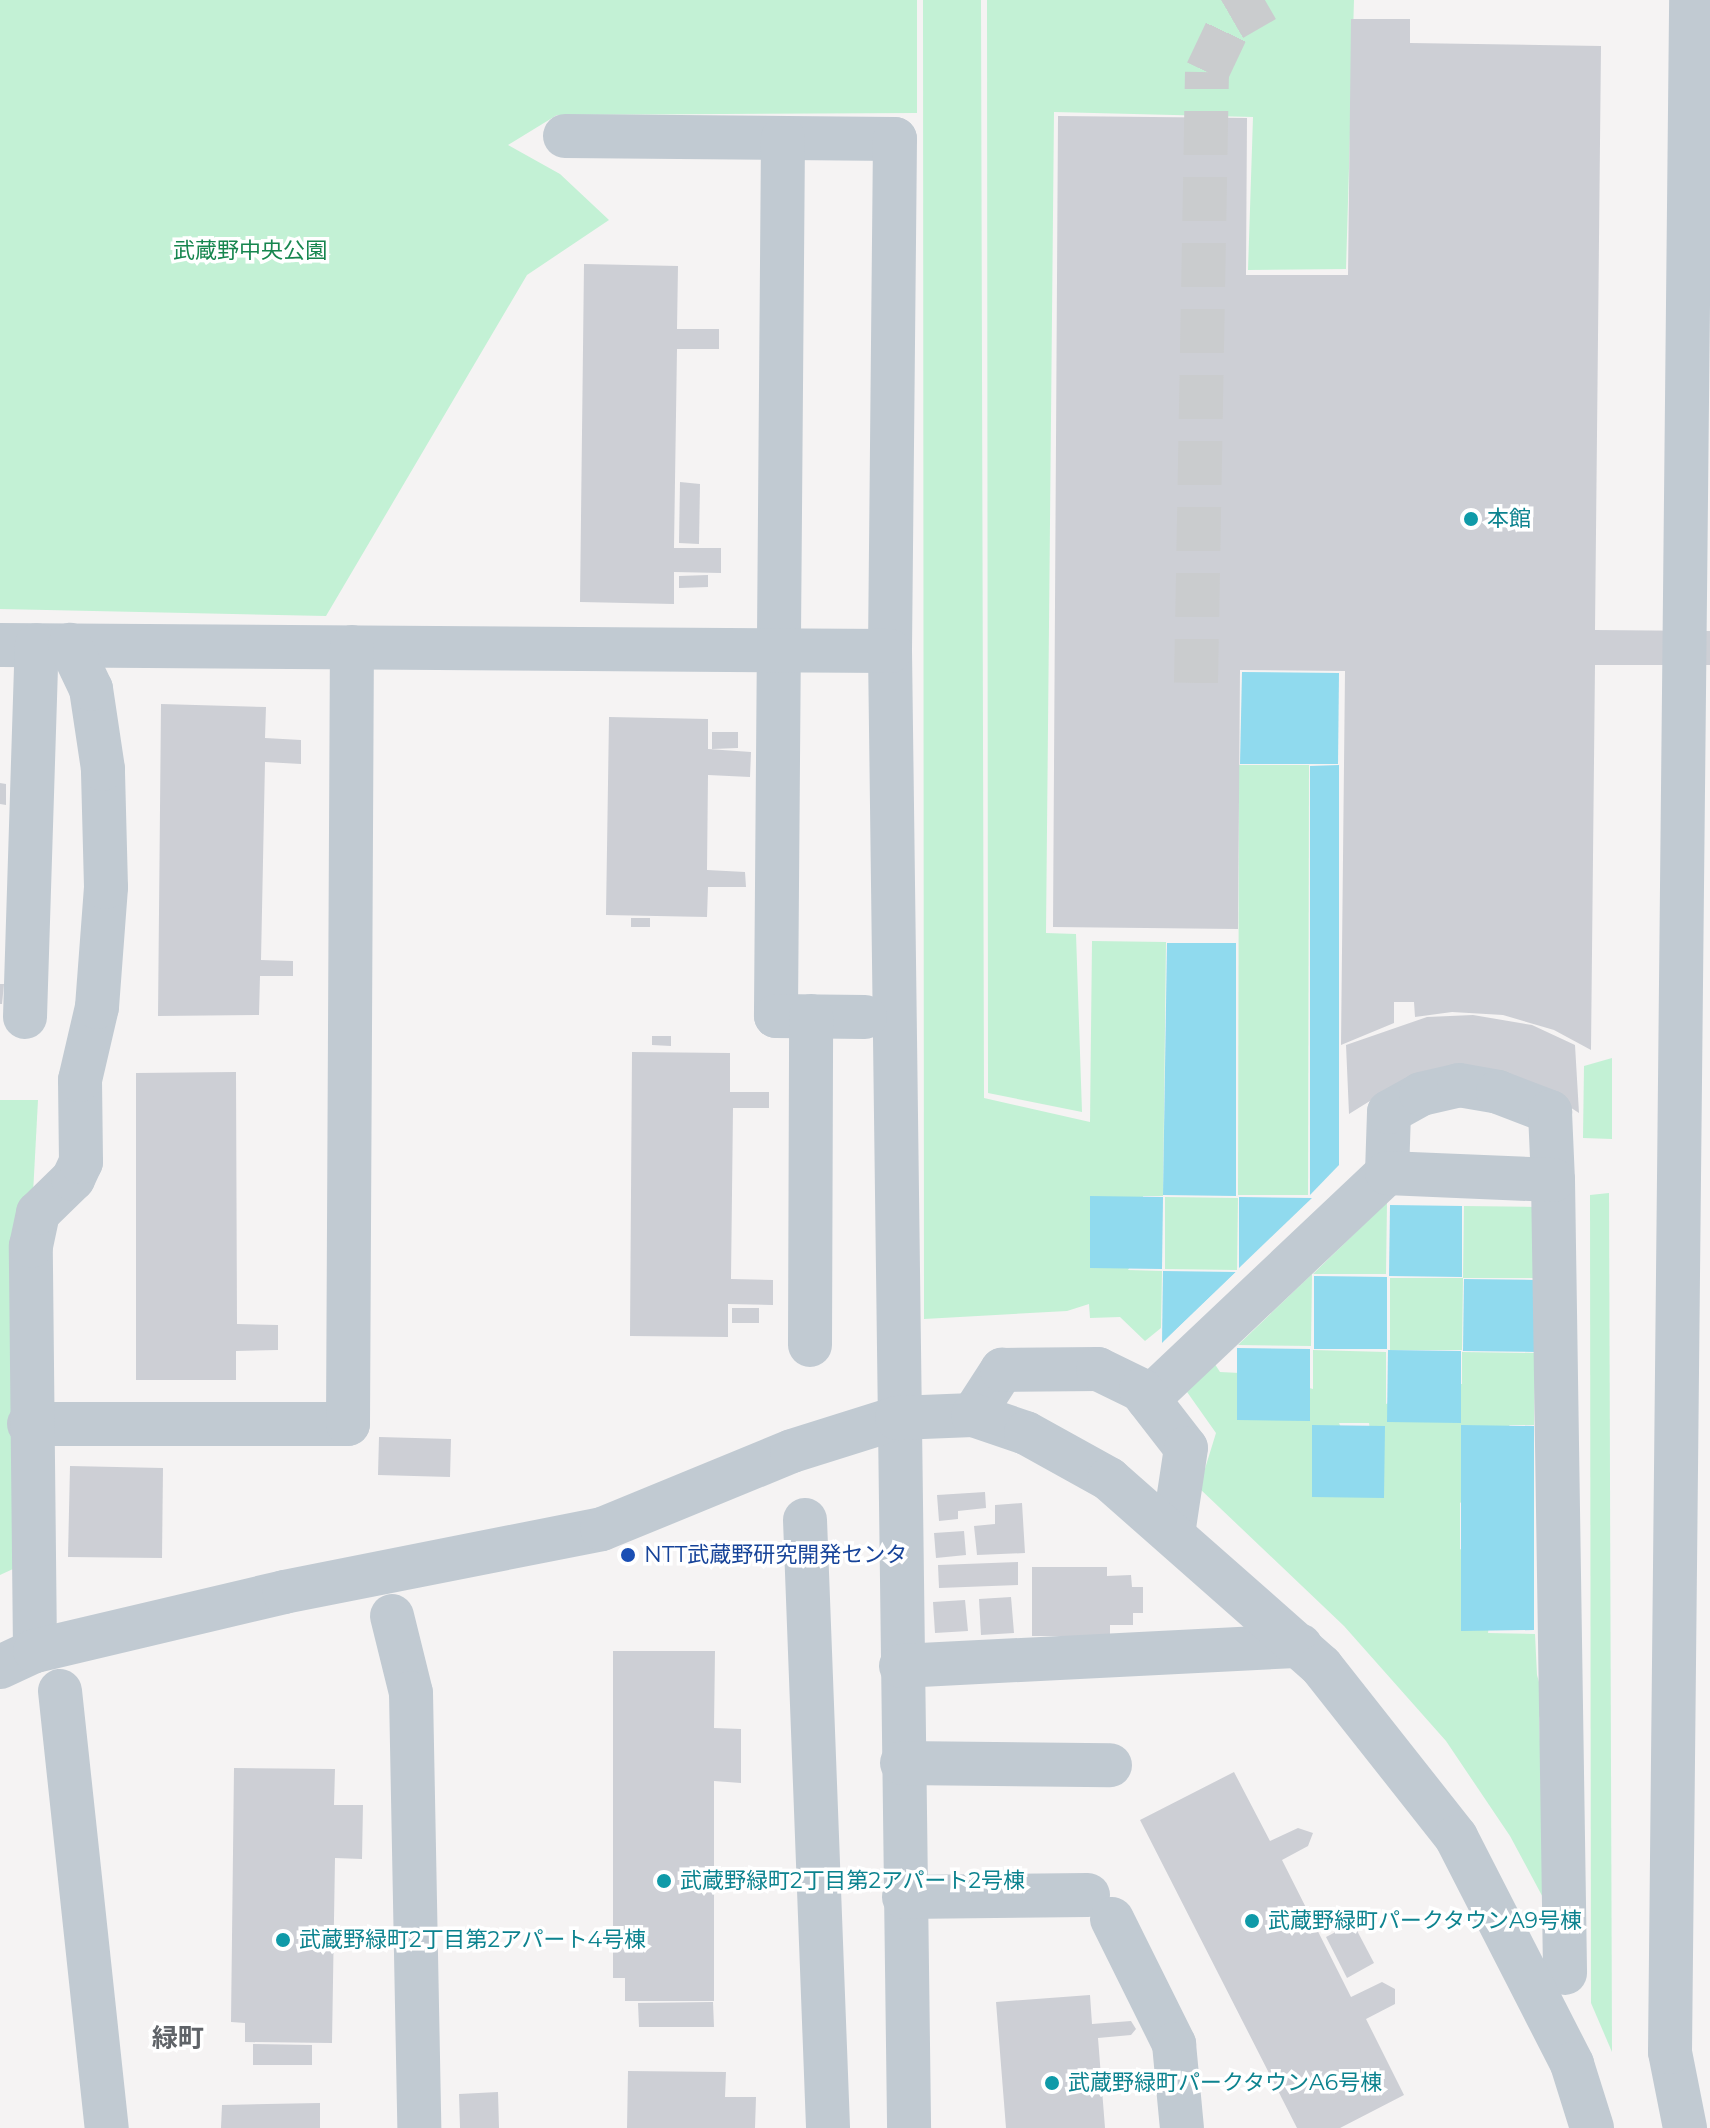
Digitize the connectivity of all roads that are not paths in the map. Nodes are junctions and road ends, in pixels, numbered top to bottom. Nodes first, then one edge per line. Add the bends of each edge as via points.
1 (1691, 0) edge
2 (565, 136) dead end
3 (783, 138) junction
4 (1700, 161) edge
5 (36, 645) edge
6 (352, 647) junction
7 (779, 650) junction
8 (890, 651) junction
9 (811, 1016) junction
10 (25, 1017) dead end
11 (865, 1017) dead end
12 (1387, 1173) junction
13 (1553, 1180) junction
14 (810, 1345) dead end
15 (1148, 1399) junction
16 (973, 1415) junction
17 (897, 1418) junction
18 (29, 1424) junction
19 (805, 1520) dead end
20 (1173, 1534) junction
21 (392, 1616) dead end
22 (1300, 1646) junction
23 (18, 1659) edge
24 (901, 1666) junction
25 (60, 1691) dead end
26 (902, 1763) junction
27 (1110, 1765) dead end
28 (904, 1897) junction
29 (1565, 1973) dead end
30 (107, 2128) edge
31 (419, 2128) edge
32 (828, 2128) edge
33 (909, 2128) edge
34 (1182, 2128) edge
35 (1592, 2128) edge
36 (1685, 2128) edge

1 - 4 street
2 - 3 street
3 - 7 street
3 - 8 street via 895,139
4 - 36 street via 1670,2036
5 - 6 street
5 - 10 street
5 - 18 street via 91,689 103,769 106,887 97,1007 80,1080 81,1162 73,1179 38,1213 31,1246
6 - 7 street
6 - 18 street via 348,1424
7 - 8 street
7 - 9 street via 776,1016
8 - 17 street
9 - 11 street
9 - 14 street
12 - 13 street
12 - 13 street via 1389,1112 1421,1094 1459,1085 1498,1092 1550,1112
12 - 15 street
13 - 29 street
15 - 16 street via 1141,1390 1098,1369 1002,1370
15 - 20 street via 1186,1448
16 - 17 street
16 - 20 street via 1026,1433 1109,1479
17 - 23 street via 792,1451 602,1529 284,1592
17 - 24 street
18 - 23 street
19 - 32 street
20 - 22 street
21 - 31 street via 411,1693
22 - 24 street
22 - 35 street via 1375,1729 1456,1837 1572,2064
24 - 26 street
25 - 30 street
26 - 27 street
26 - 28 street
28 - 33 street
28 - 34 street via 1100,1907 1174,2044

